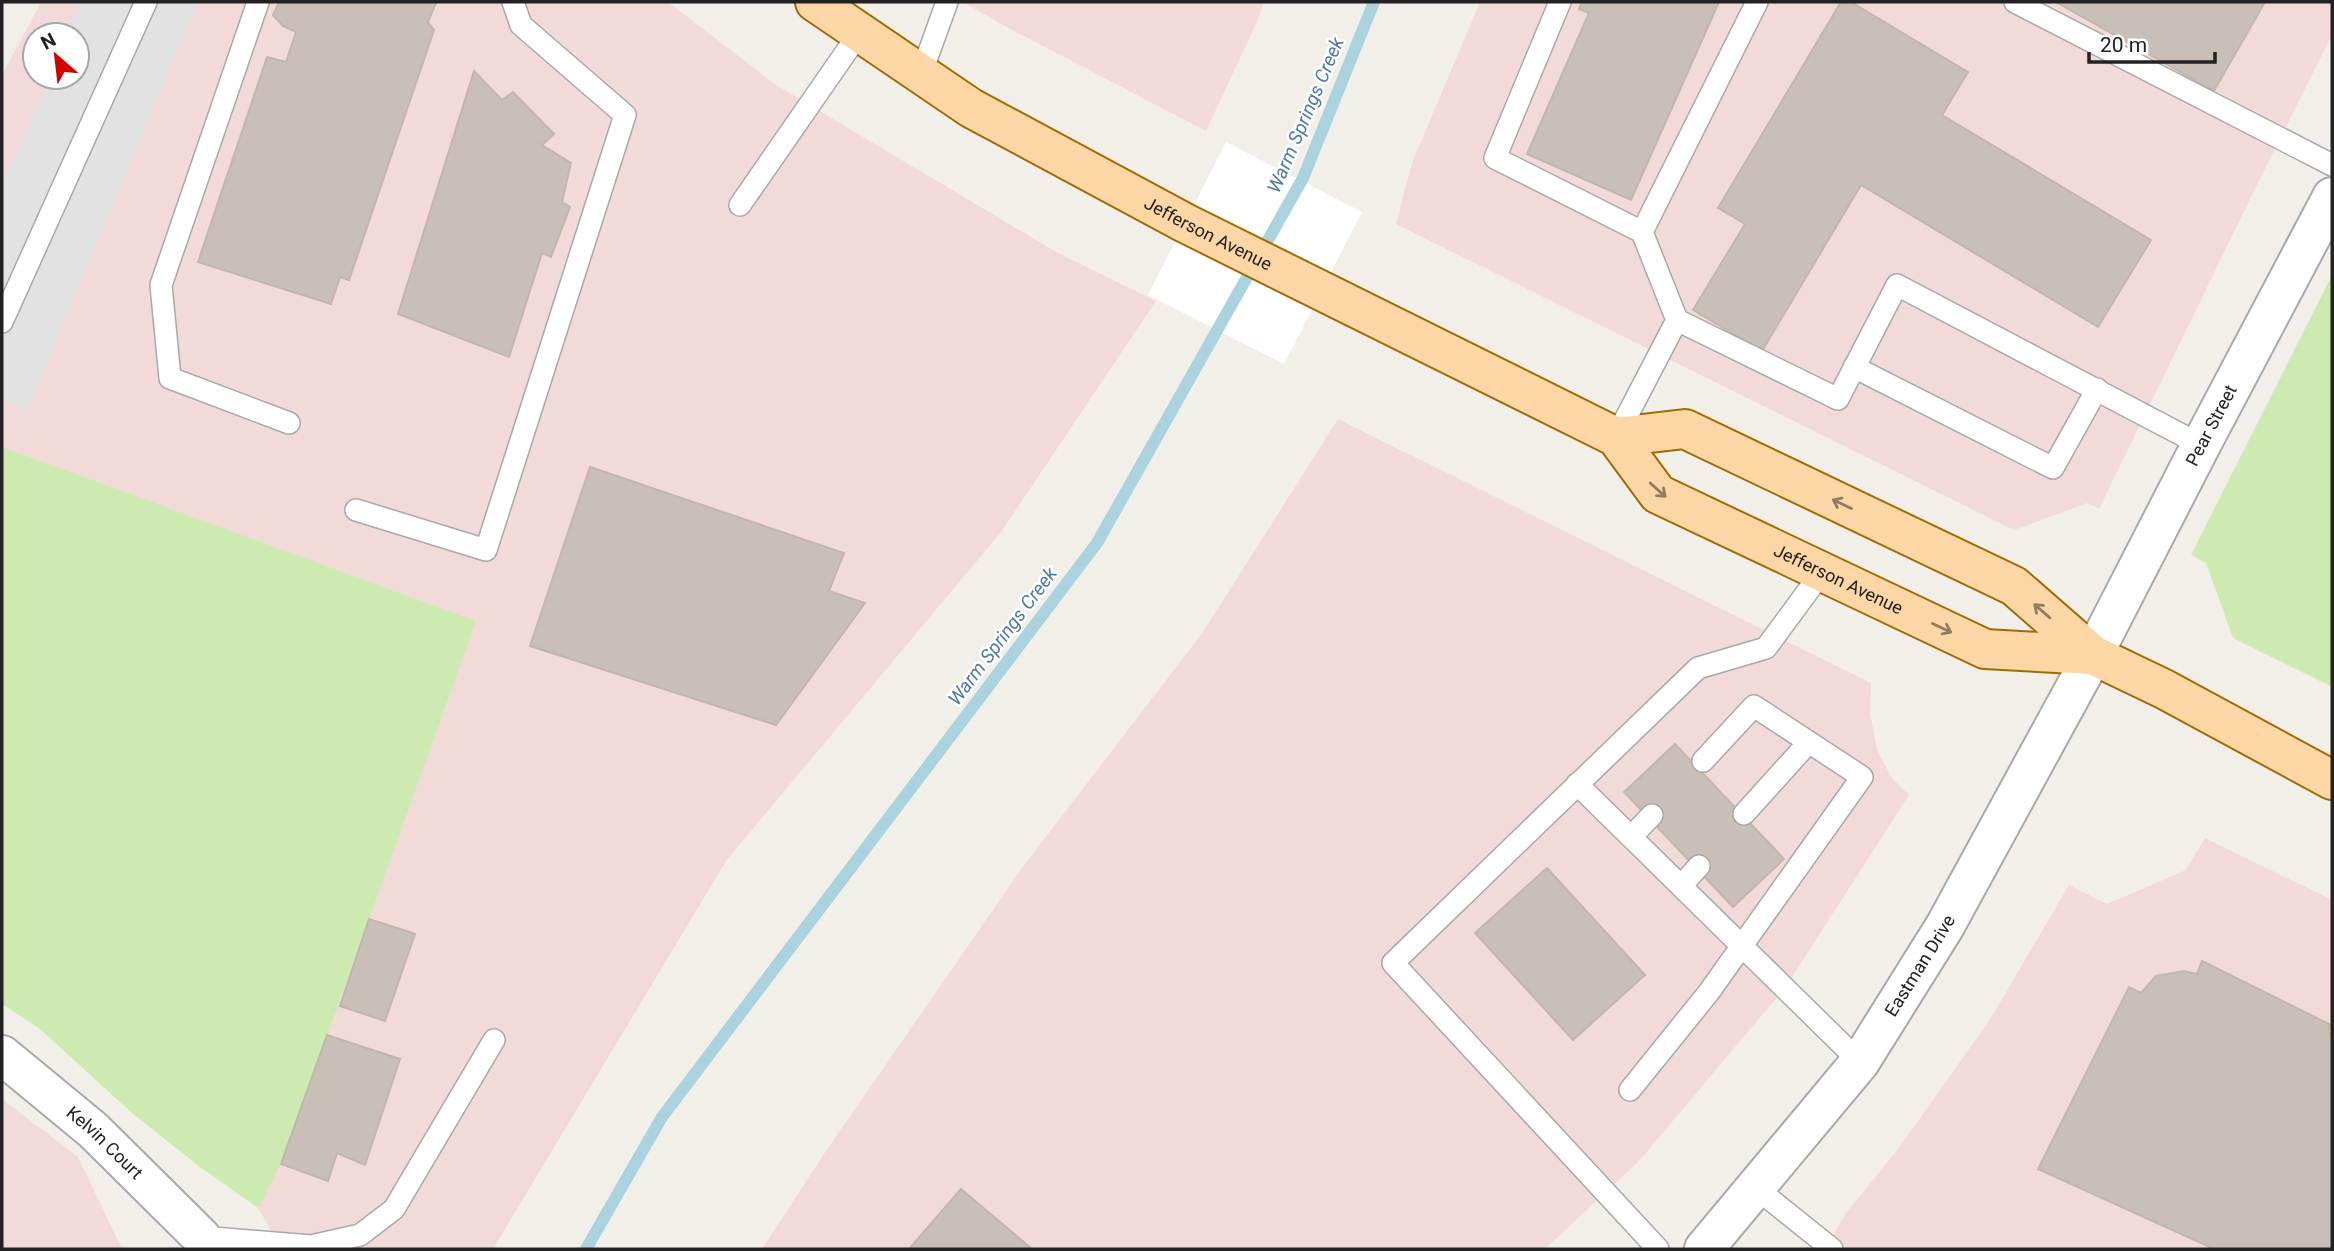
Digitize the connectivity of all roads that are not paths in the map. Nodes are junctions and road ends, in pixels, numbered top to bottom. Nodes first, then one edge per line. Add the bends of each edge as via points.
1 (146, 2) edge
2 (258, 2) edge
3 (513, 2) edge
4 (815, 2) edge
5 (947, 2) edge
6 (1560, 2) edge
7 (1757, 2) edge
8 (2015, 2) edge
9 (860, 32) junction
10 (921, 74) junction
11 (2332, 165) edge
12 (2332, 197) edge
13 (740, 205) dead end
14 (1642, 232) junction
15 (1677, 320) junction
16 (2, 322) edge
17 (1854, 367) junction
18 (2097, 389) junction
19 (289, 423) dead end
20 (1616, 438) junction
21 (2201, 445) junction
22 (356, 510) dead end
23 (1822, 572) junction
24 (2094, 655) junction
25 (1809, 742) junction
26 (1703, 761) dead end
27 (2332, 780) edge
28 (1577, 784) junction
29 (1744, 814) dead end
30 (1652, 815) dead end
31 (1631, 837) junction
32 (1699, 866) dead end
33 (1681, 886) junction
34 (1741, 946) junction
35 (494, 1040) dead end
36 (2, 1055) edge
37 (1860, 1062) junction
38 (1630, 1090) dead end
39 (1756, 1188) junction
40 (199, 1243) edge
41 (1658, 1249) edge
42 (1704, 1249) edge
43 (1832, 1249) edge

1 - 16 lane
2 - 19 lane via 161,285 170,378
3 - 22 lane via 521,25 625,115 486,550
4 - 9 main road, Jefferson Avenue
5 - 10 lane
6 - 14 lane via 1495,158
7 - 14 lane
8 - 11 lane
9 - 10 main road, Jefferson Avenue
9 - 13 lane
10 - 20 main road, Jefferson Avenue via 971,108 1185,223
12 - 21 street, Pear Street
14 - 15 lane
15 - 17 lane via 1838,399
15 - 20 lane
17 - 18 lane via 2053,467
17 - 18 lane via 1897,285
18 - 21 lane
20 -> 23 main road, Jefferson Avenue via 1658,494
24 -> 20 main road, Jefferson Avenue via 2014,586 1685,429
21 - 24 street, Pear Street
23 -> 24 main road, Jefferson Avenue via 1985,649
23 - 28 lane via 1766,648 1698,668
24 - 27 main road, Jefferson Avenue
24 - 37 street, Eastman Drive via 1945,926
25 - 26 lane via 1754,706
25 - 29 lane
25 - 34 lane via 1862,777
28 - 31 lane
28 - 41 lane via 1393,963
30 - 31 lane
31 - 33 lane
32 - 33 lane
33 - 34 lane
34 - 37 lane
34 - 38 lane
35 - 40 lane via 394,1209 360,1236 311,1246
36 - 40 street, Kelvin Court via 93,1130
37 - 39 street, Eastman Drive
39 - 42 street, Eastman Drive
39 - 43 lane

